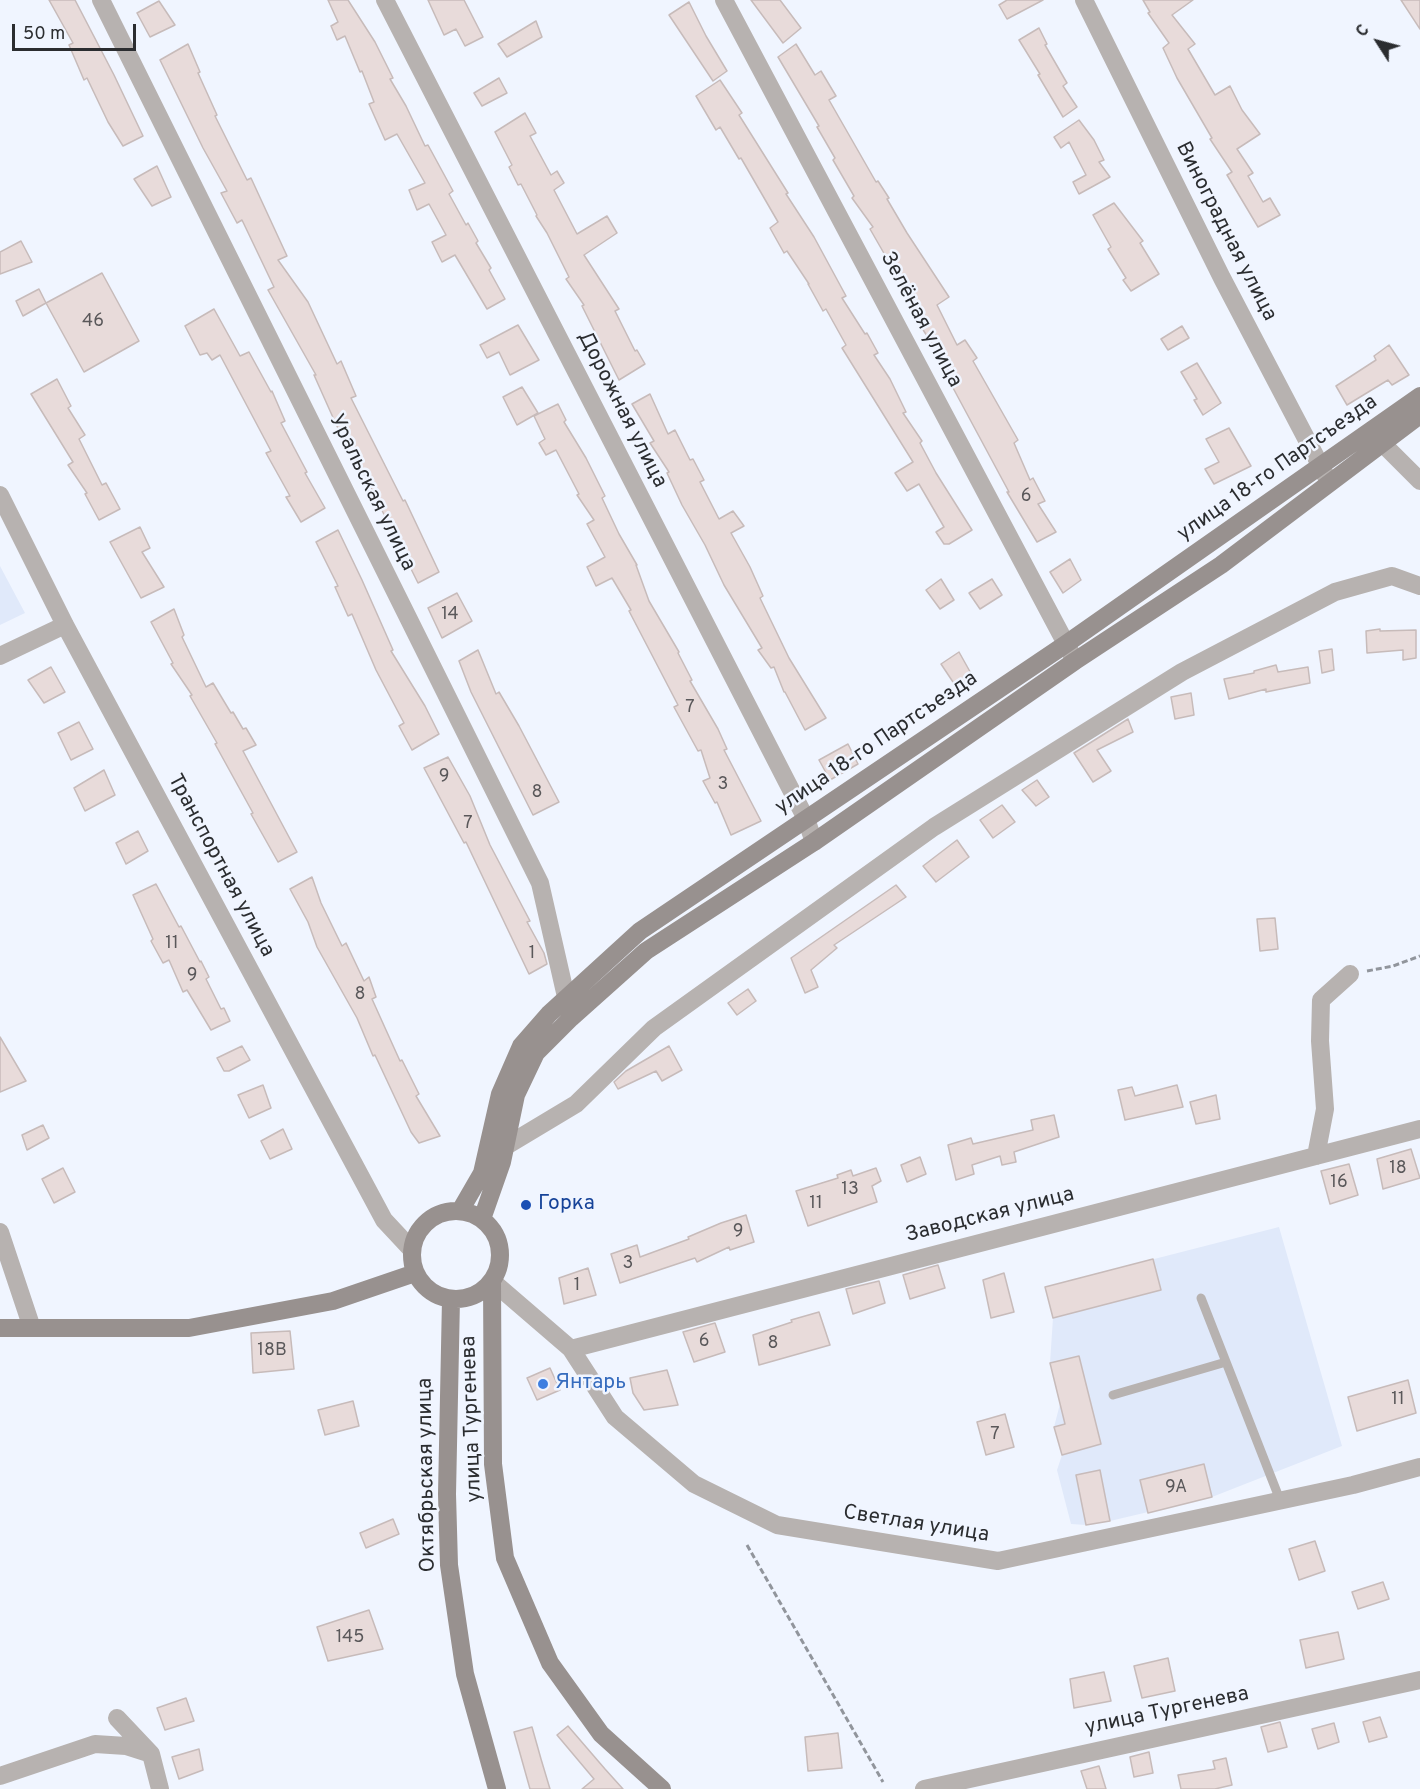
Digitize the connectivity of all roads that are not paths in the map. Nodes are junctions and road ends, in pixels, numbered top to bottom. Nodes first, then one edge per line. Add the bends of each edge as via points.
1 (101, 0) edge
2 (385, 0) edge
3 (724, 0) edge
4 (1084, 0) edge
5 (1420, 396) edge
6 (1420, 415) edge
7 (1382, 443) junction
8 (1325, 474) junction
9 (1420, 481) edge
10 (0, 495) edge
11 (1420, 586) edge
12 (65, 625) junction
13 (1066, 644) junction
14 (0, 656) edge
15 (1076, 661) junction
16 (806, 819) junction
17 (814, 842) junction
18 (1350, 974) road end
19 (567, 998) junction
20 (571, 1018) junction
21 (1420, 1129) edge
22 (506, 1146) junction
23 (1316, 1156) junction
24 (460, 1211) junction
25 (482, 1219) junction
26 (0, 1232) edge
27 (412, 1250) junction
28 (415, 1273) junction
29 (492, 1281) junction
30 (1201, 1298) dead end
31 (451, 1299) junction
32 (0, 1328) edge
33 (32, 1328) junction
34 (572, 1349) junction
35 (1226, 1362) junction
36 (1113, 1395) dead end
37 (1420, 1467) edge
38 (1280, 1500) junction
39 (1420, 1680) edge
40 (117, 1719) dead end
41 (151, 1754) junction
42 (0, 1776) edge
43 (160, 1789) edge
44 (497, 1789) edge
45 (662, 1789) edge
46 (924, 1789) edge

1 - 19 street, Уральская улица via 540,883
2 - 16 street, Дорожная улица
3 - 13 street, Зелёная улица
4 - 8 street, Виноградная улица via 1222,279
5 - 8 main road, улица 18-го Партсъезда
6 - 7 main road, улица 18-го Партсъезда
7 - 8 main road, улица 18-го Партсъезда
7 - 9 street
8 - 13 main road, улица 18-го Партсъезда
8 - 15 main road, улица 18-го Партсъезда via 1221,565
10 - 12 street, Транспортная улица
11 - 22 street via 1392,576 1335,592 1182,672 934,827 654,1028 576,1104
12 - 14 street
12 - 27 street, Транспортная улица via 384,1220
13 - 15 street, Зелёная улица
13 - 16 main road, улица 18-го Партсъезда
15 - 17 main road, улица 18-го Партсъезда
16 - 17 street, Дорожная улица
16 - 19 main road, улица 18-го Партсъезда via 640,931
17 - 20 main road, улица 18-го Партсъезда via 646,951
18 - 23 street via 1321,1000 1325,1109
19 - 20 street, Уральская улица
19 - 24 main road, улица 18-го Партсъезда via 521,1046 500,1094 482,1173
20 - 22 main road, улица 18-го Партсъезда via 536,1053 516,1095
21 - 23 street, Заводская улица
22 - 25 main road, улица 18-го Партсъезда
23 - 34 street, Заводская улица
24 - 25 main road
24 - 27 main road via 447,1212 423,1225
25 - 29 main road via 495,1235 500,1255
26 - 33 street
27 - 28 main road
28 - 31 main road via 430,1291
28 - 33 main road via 333,1301 189,1328
29 - 31 main road via 474,1296
29 - 34 street, Светлая улица
29 - 45 main road, улица Тургенева via 493,1464 505,1558 550,1663 601,1734
30 - 35 lane
31 - 44 main road, Октябрьская улица via 449,1565 465,1674
32 - 33 main road
34 - 38 street, Светлая улица via 615,1417 667,1462 694,1484 777,1525 998,1562
35 - 36 lane
35 - 38 lane
37 - 38 street, Светлая улица
39 - 46 street, улица Тургенева
40 - 41 street
41 - 42 street via 126,1746 95,1744
41 - 43 street

